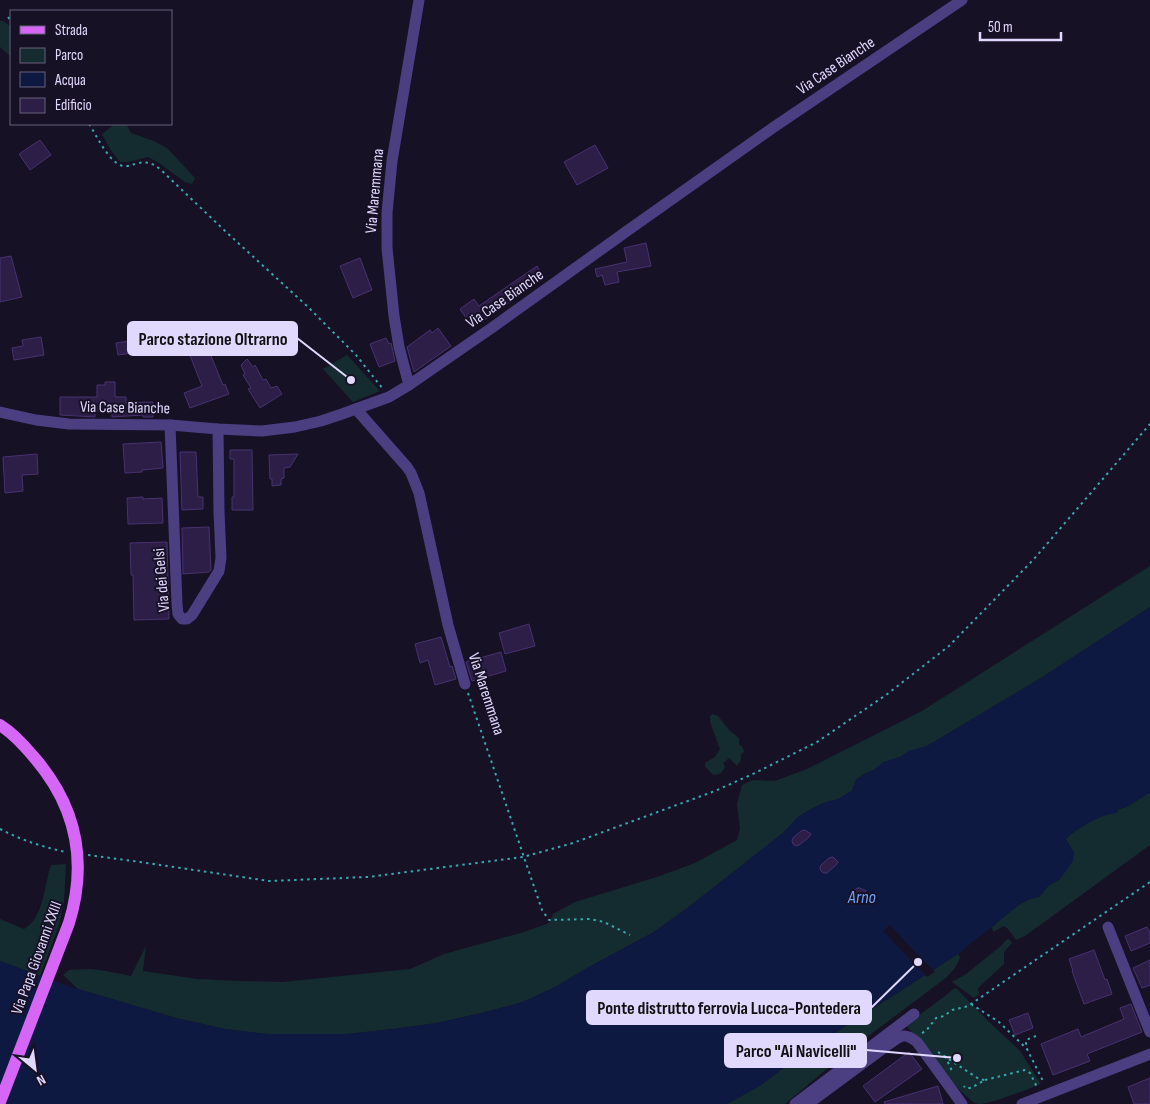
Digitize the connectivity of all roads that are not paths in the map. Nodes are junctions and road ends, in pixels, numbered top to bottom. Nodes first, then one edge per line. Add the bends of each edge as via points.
1 (419, 0) edge
2 (962, 0) edge
3 (408, 385) junction
4 (356, 409) junction
5 (0, 412) edge
6 (170, 425) junction
7 (218, 430) junction
8 (465, 684) road end
9 (0, 725) edge
10 (1108, 927) dead end
11 (914, 1014) dead end
12 (1150, 1032) edge
13 (1150, 1054) edge
14 (1042, 1098) edge
15 (0, 1102) edge
16 (795, 1104) edge
17 (808, 1104) edge
18 (962, 1104) edge
19 (1022, 1104) edge

1 - 3 street, Via Maremmana via 392,161 387,213 394,316
2 - 3 street, Via Case Bianche via 774,127
3 - 4 street, Via Case Bianche via 389,397
4 - 7 street, Via Case Bianche via 321,421 279,429
4 - 8 street, Via Maremmana via 407,467 415,483
5 - 6 street, Via Case Bianche via 69,424
6 - 7 street, Via Case Bianche
6 - 7 street, Via dei Gelsi via 177,604 182,619 192,615 218,571 221,558
9 - 15 main road, Via Papa Giovanni XXIII via 30,752 53,783 70,820 77,854 76,899 69,923
10 - 12 street
11 - 16 street
13 - 14 street
14 - 19 street
17 - 18 street via 904,1035 917,1042

